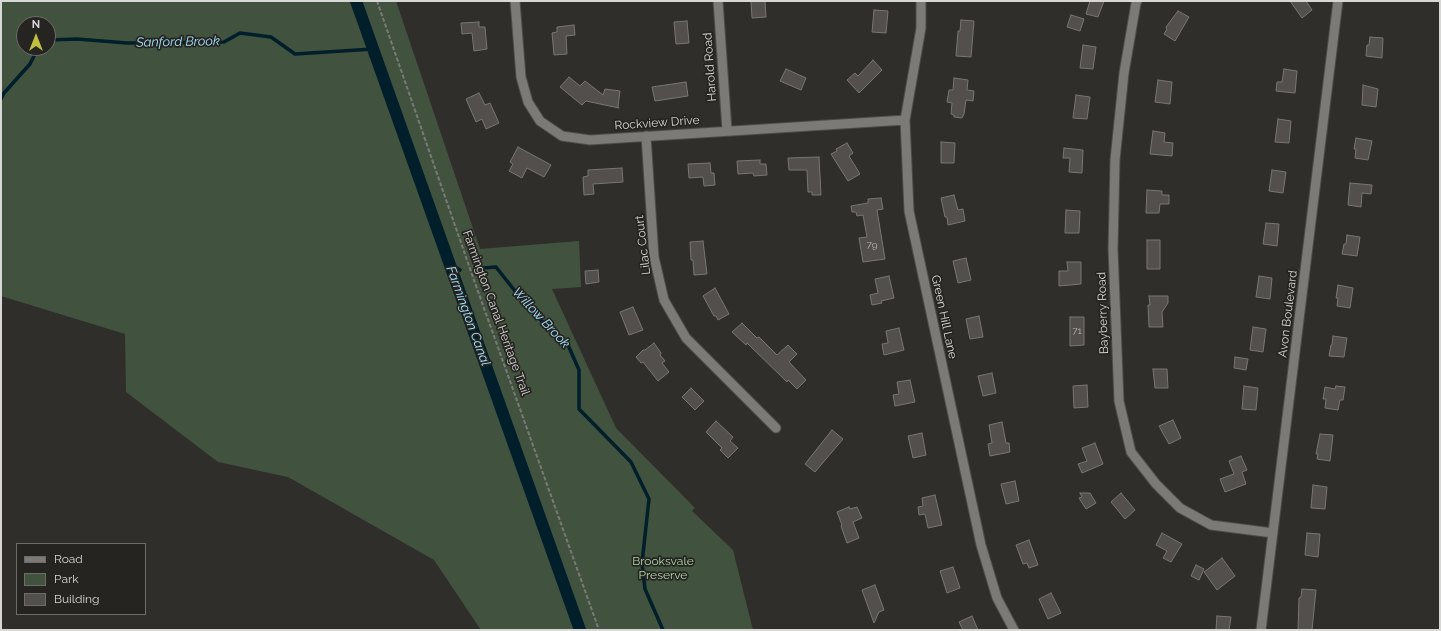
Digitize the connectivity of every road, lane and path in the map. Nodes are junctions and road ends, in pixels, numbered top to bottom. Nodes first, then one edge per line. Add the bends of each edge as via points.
1 (377, 1) edge
2 (515, 1) edge
3 (718, 1) edge
4 (921, 1) edge
5 (1137, 1) edge
6 (1338, 1) edge
7 (905, 120) junction
8 (727, 130) junction
9 (646, 136) junction
10 (776, 428) dead end
11 (1273, 533) junction
12 (599, 630) edge
13 (1014, 630) edge
14 (1261, 630) edge

1 - 12 path, Farmington Canal Heritage Trail
2 - 9 street, Rockview Drive via 521,77 528,102 540,121 562,136 590,140
3 - 8 street, Harold Road
4 - 7 street, Green Hill Lane via 921,28
5 - 11 street, Bayberry Road via 1124,73 1115,160 1113,249 1119,401 1131,452 1156,484 1180,508 1211,525
6 - 11 street, Avon Boulevard
7 - 8 street, Rockview Drive
7 - 13 street, Green Hill Lane via 908,211 981,545 997,598
8 - 9 street, Rockview Drive
9 - 10 street, Lilac Court via 654,257 664,300 686,338
11 - 14 street, Avon Boulevard

